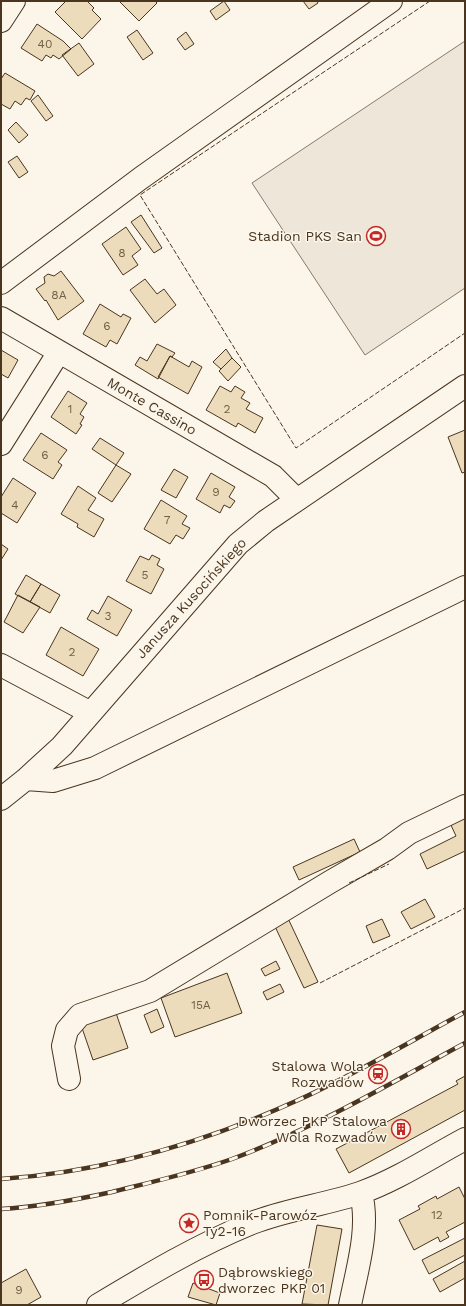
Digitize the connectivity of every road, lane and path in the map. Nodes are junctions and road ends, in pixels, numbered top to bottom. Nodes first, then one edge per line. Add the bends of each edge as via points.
1 (14, 1) edge
2 (391, 1) edge
3 (1, 21) edge
4 (1, 283) edge
5 (1, 318) edge
6 (59, 352) junction
7 (465, 386) edge
8 (1, 444) edge
9 (297, 500) junction
10 (465, 587) edge
11 (1, 665) edge
12 (90, 712) junction
13 (26, 779) junction
14 (1, 799) edge
15 (465, 806) edge
16 (69, 1079) dead end
17 (465, 1139) edge
18 (360, 1193) junction
19 (98, 1305) edge
20 (350, 1305) edge

1 - 3 street
2 - 4 street via 153,169
5 - 6 street, Monte Cassino
6 - 8 street
6 - 9 street, Monte Cassino via 274,476
7 - 9 street, Janusza Kusocińskiego
9 - 12 street, Janusza Kusocińskiego via 238,544
10 - 13 street via 95,768 53,781
11 - 12 street
12 - 13 street, Janusza Kusocińskiego via 62,746
13 - 14 street, Janusza Kusocińskiego
15 - 16 street via 409,833 387,849 150,991 80,1015 67,1030 63,1046
17 - 18 street via 388,1181
18 - 19 street via 254,1222 165,1265
18 - 20 street via 364,1205 364,1220

